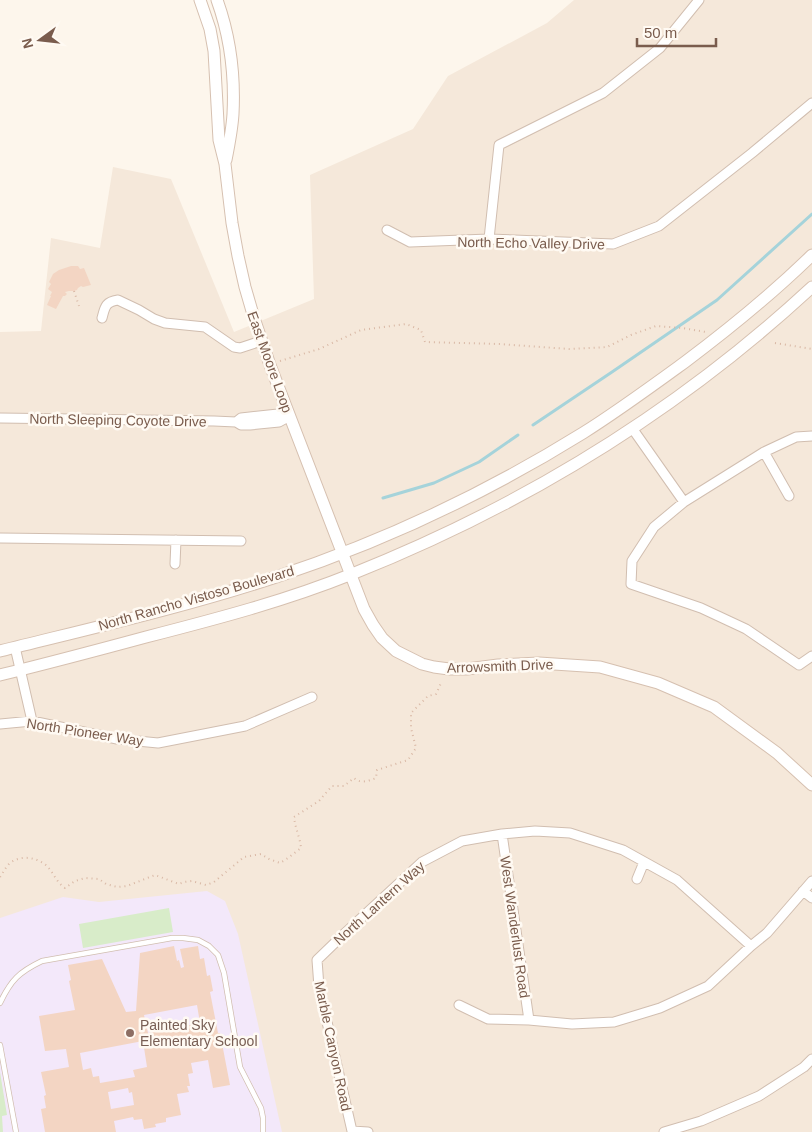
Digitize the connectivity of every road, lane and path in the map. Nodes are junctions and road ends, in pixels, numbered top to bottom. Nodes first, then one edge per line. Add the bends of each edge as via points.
1 (200, 0) edge
2 (216, 0) edge
3 (699, 0) edge
4 (812, 102) edge
5 (225, 164) junction
6 (387, 230) dead end
7 (488, 239) junction
8 (812, 255) edge
9 (812, 287) edge
10 (74, 291) dead end
11 (79, 306) dead end
12 (102, 318) dead end
13 (706, 332) dead end
14 (261, 341) junction
15 (776, 343) dead end
16 (812, 349) edge
17 (270, 365) junction
18 (290, 416) junction
19 (0, 418) edge
20 (632, 428) junction
21 (812, 436) edge
22 (764, 452) junction
23 (789, 496) dead end
24 (684, 502) junction
25 (0, 538) edge
26 (176, 540) junction
27 (241, 541) dead end
28 (342, 552) junction
29 (175, 564) dead end
30 (351, 574) junction
31 (15, 647) junction
32 (0, 651) edge
33 (812, 656) edge
34 (20, 670) junction
35 (0, 675) edge
36 (442, 681) dead end
37 (312, 698) dead end
38 (32, 721) junction
39 (0, 724) edge
40 (812, 785) edge
41 (502, 834) junction
42 (644, 862) junction
43 (0, 877) edge
44 (637, 879) dead end
45 (812, 881) edge
46 (803, 891) junction
47 (812, 898) edge
48 (751, 946) junction
49 (317, 960) joint
50 (0, 1003) edge
51 (460, 1004) dead end
52 (528, 1020) junction
53 (0, 1045) edge
54 (812, 1059) edge
55 (352, 1131) edge
56 (16, 1132) edge
57 (263, 1132) edge
58 (368, 1132) edge
59 (664, 1132) edge

1 - 5 main road, East Moore Loop via 214,51 219,140
2 - 5 main road, East Moore Loop via 229,44 233,96
3 - 7 street via 660,48 603,93 500,145
4 - 7 street, North Echo Valley Drive via 659,226 613,244
5 - 14 main road, East Moore Loop via 238,256
6 - 7 street, North Echo Valley Drive via 410,242
8 - 28 main road, North Rancho Vistoso Boulevard via 716,339 585,431 527,466 418,522
9 - 20 main road, North Rancho Vistoso Boulevard via 729,357
10 - 11 path
12 - 14 street via 106,305 118,300 165,323 205,327 234,347
13 - 17 path via 656,326 606,347 569,349 425,342 421,330 406,324 361,330
14 - 17 main road, East Moore Loop
15 - 16 path
17 - 18 main road, East Moore Loop
18 - 19 street, North Sleeping Coyote Drive via 279,422 255,425
18 - 28 main road, East Moore Loop
20 - 24 street
20 - 30 main road, North Rancho Vistoso Boulevard via 598,451 486,514
21 - 22 street via 796,437
22 - 23 street
22 - 24 street
24 - 33 street via 654,528 632,561 631,584 701,608 746,629 799,665
25 - 26 street
26 - 27 street
26 - 29 street
28 - 30 main road, East Moore Loop
28 - 31 main road, North Rancho Vistoso Boulevard via 201,600
30 - 34 main road, North Rancho Vistoso Boulevard via 262,606
30 - 40 main road, Arrowsmith Drive via 377,632 411,659 449,669 539,663 600,667 658,682 714,707 777,752
31 - 32 main road, North Rancho Vistoso Boulevard
31 - 34 street
34 - 35 main road, North Rancho Vistoso Boulevard
34 - 38 street
36 - 43 path via 436,694 428,696 411,713 416,748 408,760 377,770 376,778 364,782 354,778 344,786 332,786 319,800 294,817 301,848 280,863 260,854 244,857 206,885 192,881 179,884 155,874 127,886 117,887 99,879 85,878 65,888 37,859 24,858 9,864
37 - 38 street, North Pioneer Way via 245,726 158,743 118,739
38 - 39 street, North Pioneer Way
41 - 42 street, North Lantern Way via 535,831 570,833 623,850
41 - 49 street, North Lantern Way via 462,841 422,862
41 - 52 street, West Wanderlust Road
42 - 44 street
42 - 48 street, North Lantern Way via 677,880
45 - 46 street
46 - 47 street
46 - 48 street via 767,934
48 - 52 street via 708,986 660,1008 614,1022 572,1024
49 - 55 street, Marble Canyon Road via 319,987
50 - 57 lane via 14,979 27,968 42,962 172,938 198,940 218,955 240,1067 261,1108
51 - 52 street via 488,1018
53 - 56 lane
54 - 59 street via 759,1096 702,1121
55 - 58 street

